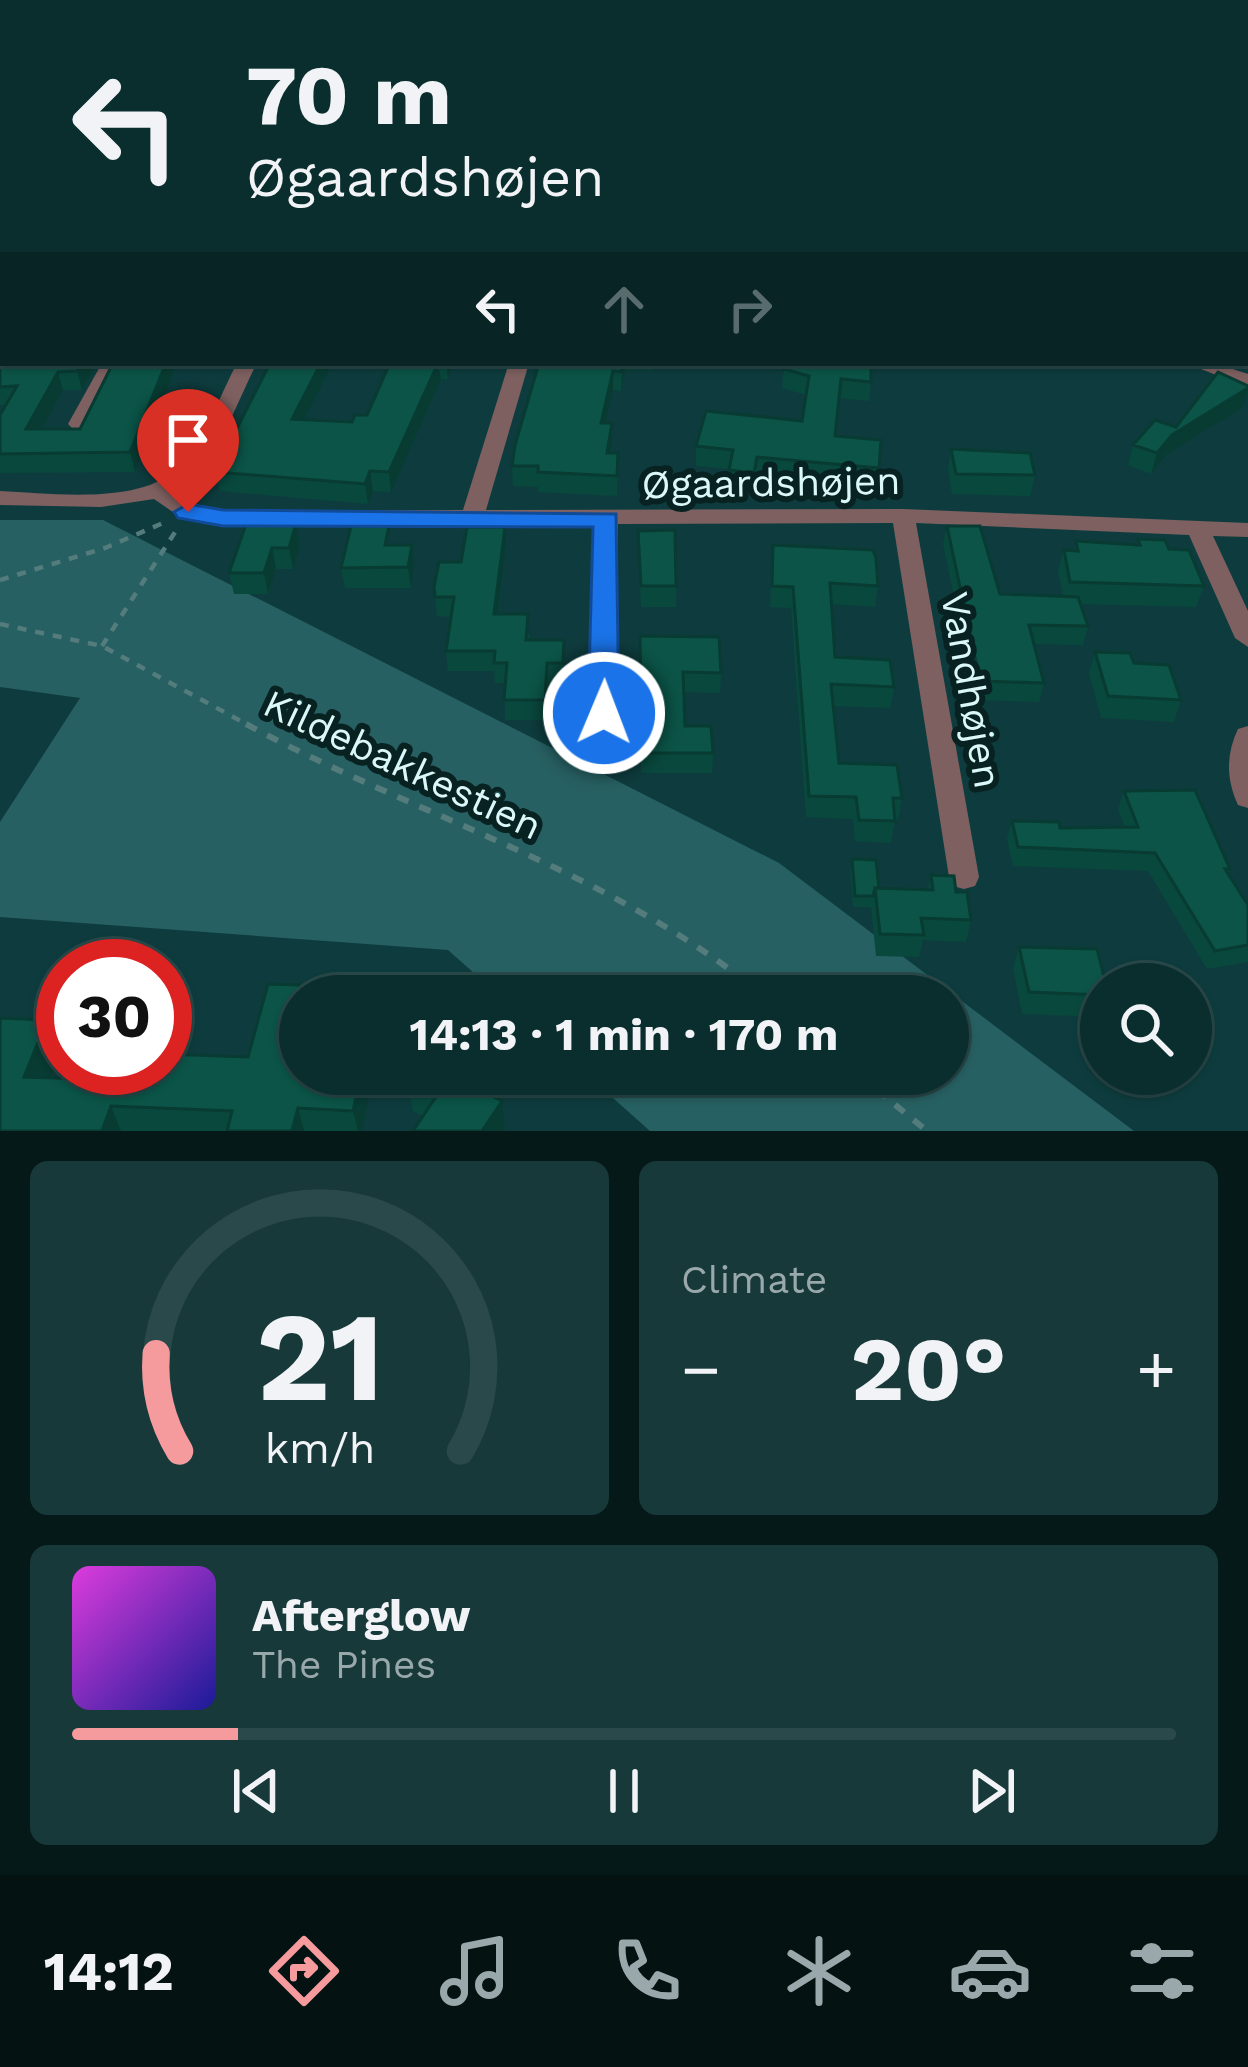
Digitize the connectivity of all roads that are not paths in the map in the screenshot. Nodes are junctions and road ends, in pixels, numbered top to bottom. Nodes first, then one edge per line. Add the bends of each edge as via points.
1 (110, 366) edge
2 (246, 366) edge
3 (518, 366) edge
4 (1204, 366) edge
5 (1248, 381) edge
6 (79, 424) edge
7 (158, 491) junction
8 (0, 498) edge
9 (903, 516) junction
10 (606, 519) junction
11 (472, 520) junction
12 (1198, 529) junction
13 (1248, 530) edge
14 (1248, 638) edge
15 (604, 713) edge
16 (1248, 736) edge
17 (1248, 797) edge
18 (964, 877) dead end

1 - 6 street
2 - 7 street via 187,474
3 - 11 street
4 - 5 street
7 - 8 street
7 - 11 street, Øgaardshøjen via 188,512 223,518
9 - 10 street, Øgaardshøjen
9 - 12 street, Øgaardshøjen
9 - 18 street, Vandhøjen
10 - 11 street, Øgaardshøjen
10 - 15 street
12 - 13 street, Øgaardshøjen
12 - 14 street
16 - 17 street via 1240,759

